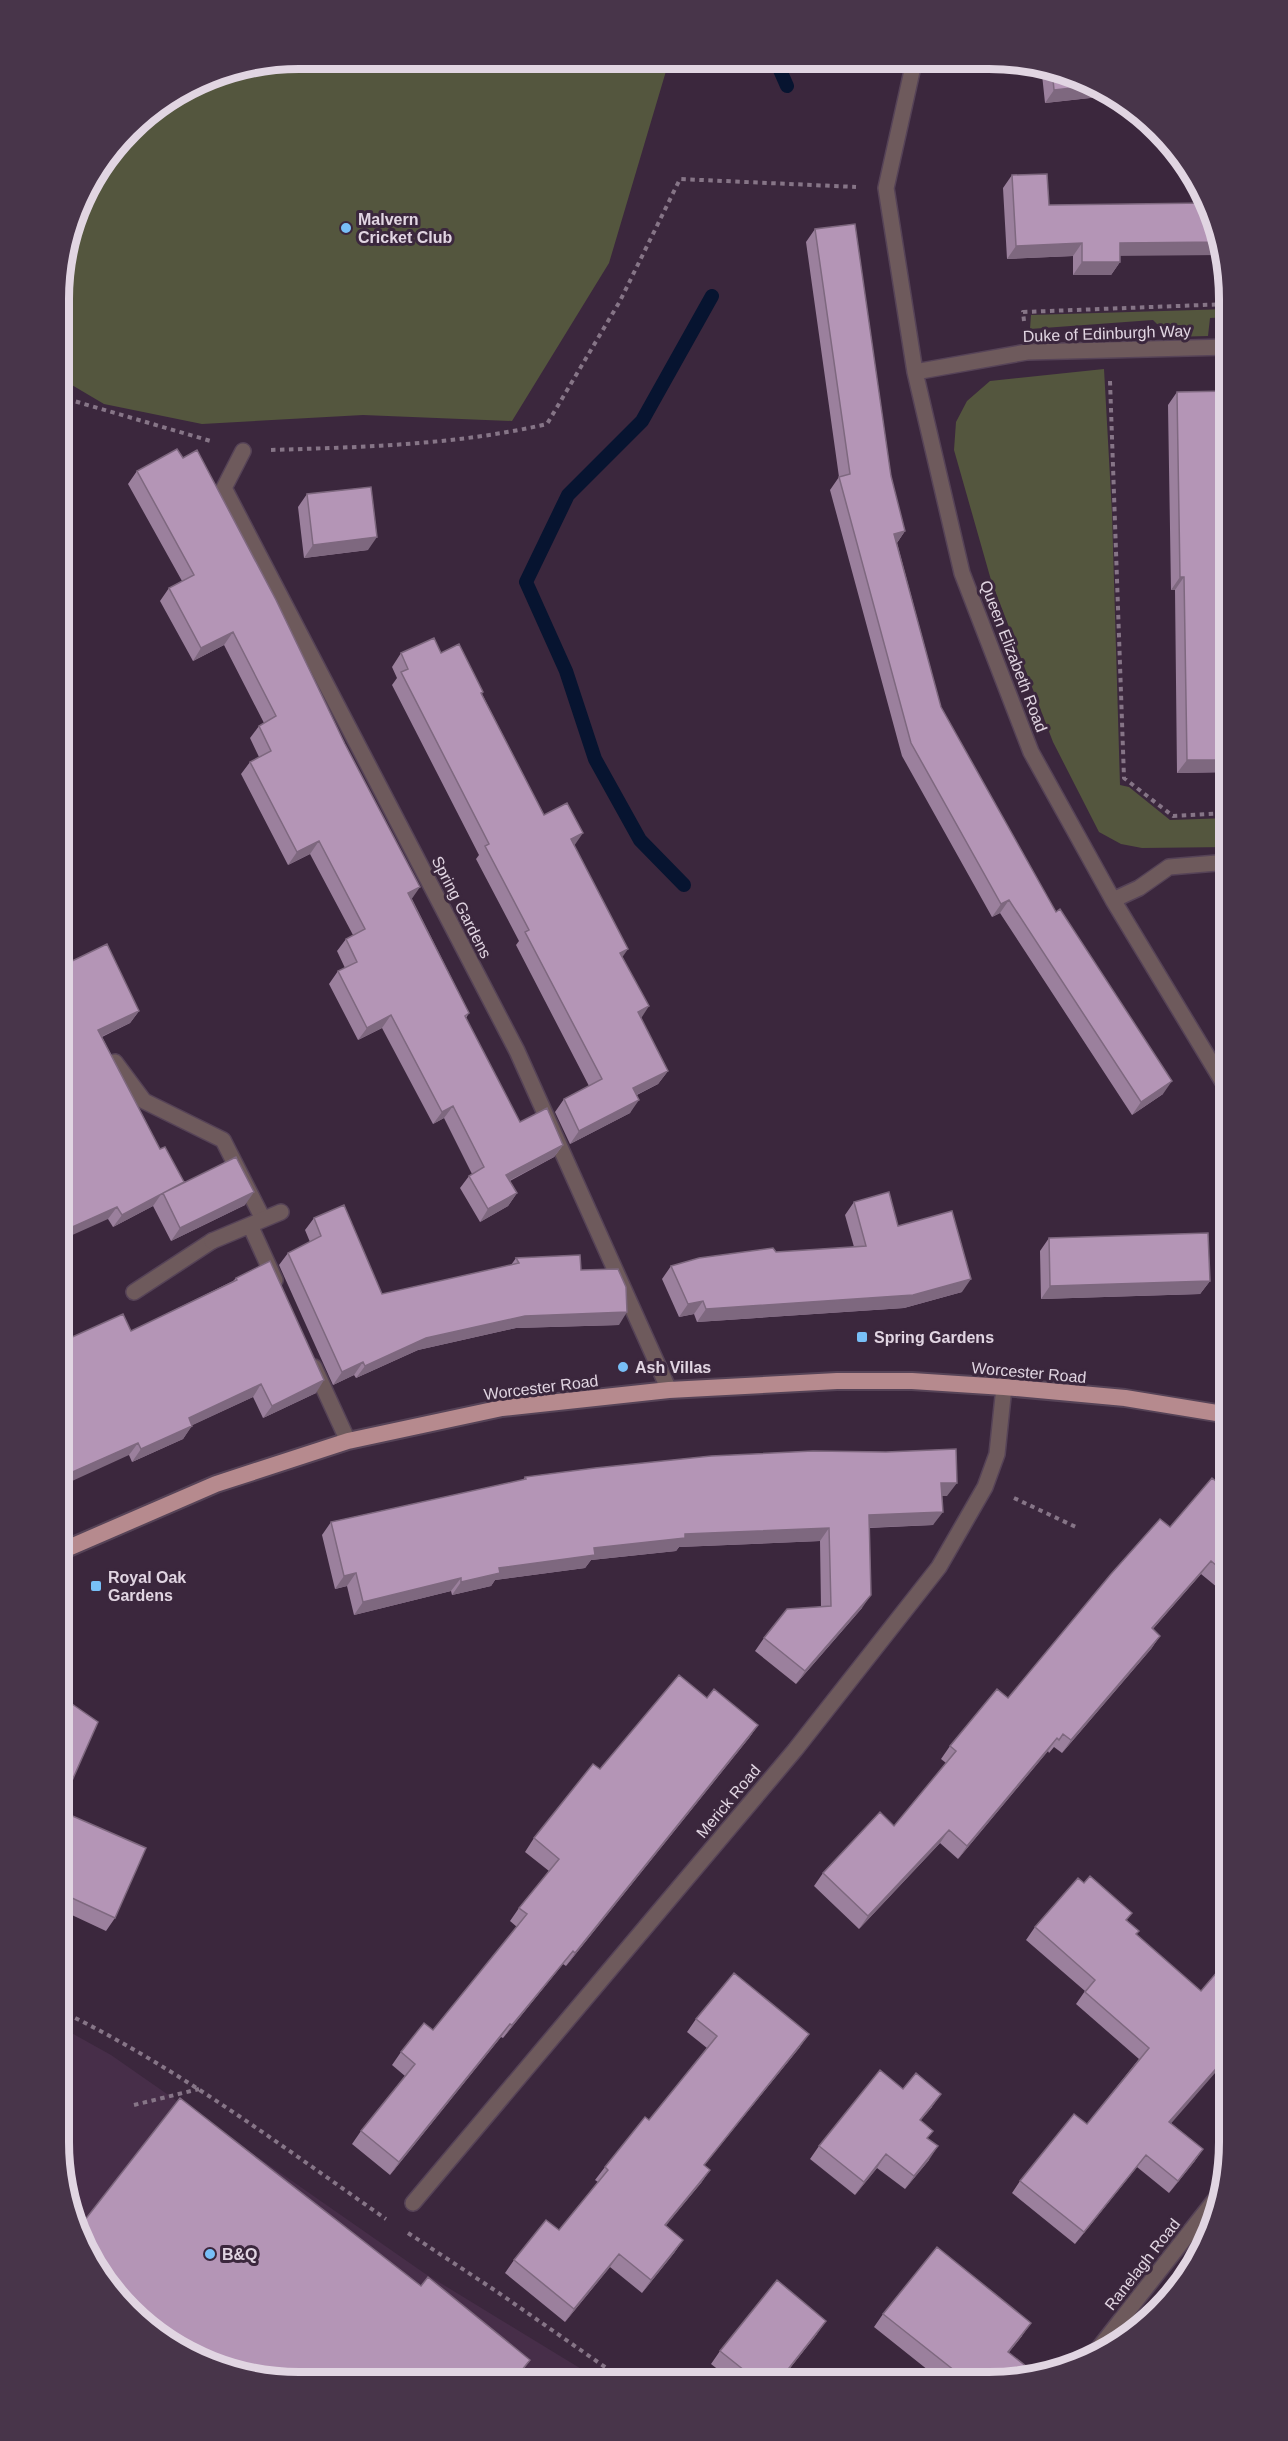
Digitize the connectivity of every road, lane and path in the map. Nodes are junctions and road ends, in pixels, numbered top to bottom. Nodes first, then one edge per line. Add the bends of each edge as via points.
1 (912, 69) edge
2 (886, 188) junction
3 (1219, 304) edge
4 (1219, 346) edge
5 (1108, 350) junction
6 (1028, 352) junction
7 (915, 372) junction
8 (69, 397) edge
9 (243, 451) junction
10 (1219, 814) edge
11 (1219, 863) edge
12 (1113, 900) junction
13 (114, 1062) edge
14 (1219, 1075) edge
15 (281, 1212) dead end
16 (257, 1222) junction
17 (279, 1290) edge
18 (134, 1292) dead end
19 (309, 1355) edge
20 (1004, 1387) junction
21 (669, 1390) junction
22 (1219, 1413) edge
23 (348, 1441) junction
24 (985, 1487) junction
25 (1078, 1528) dead end
26 (69, 1548) edge
27 (69, 2015) edge
28 (200, 2089) junction
29 (134, 2105) dead end
30 (413, 2203) dead end
31 (1210, 2206) edge
32 (394, 2224) dead end
33 (403, 2230) dead end
34 (1103, 2342) edge
35 (612, 2372) edge

1 - 2 street
2 - 7 street, Queen Elizabeth Road
2 - 9 path via 680,179 620,301 547,424 393,446
3 - 6 path via 1023,312
4 - 5 street, Duke of Edinburgh Way
5 - 6 street, Duke of Edinburgh Way
5 - 10 path via 1124,778 1173,816
6 - 7 street, Duke of Edinburgh Way
7 - 12 street, Queen Elizabeth Road via 967,585 1031,752
8 - 9 path
9 - 21 street, Spring Gardens via 224,488 517,1051
11 - 12 street via 1169,867
12 - 14 street, Queen Elizabeth Road
13 - 16 street via 144,1101 223,1140
15 - 16 street
16 - 17 street
16 - 18 street via 213,1240
19 - 23 street
20 - 21 highway, Worcester Road via 837,1381
20 - 22 highway, Worcester Road via 1125,1398
20 - 24 street, Merick Road via 997,1454
21 - 23 highway, Worcester Road via 502,1407
23 - 26 highway, Worcester Road via 216,1484
24 - 25 path
24 - 30 street, Merick Road via 939,1567 795,1750
27 - 28 path via 108,2033
28 - 29 path
28 - 32 path
31 - 34 street, Ranelagh Road
33 - 35 path

